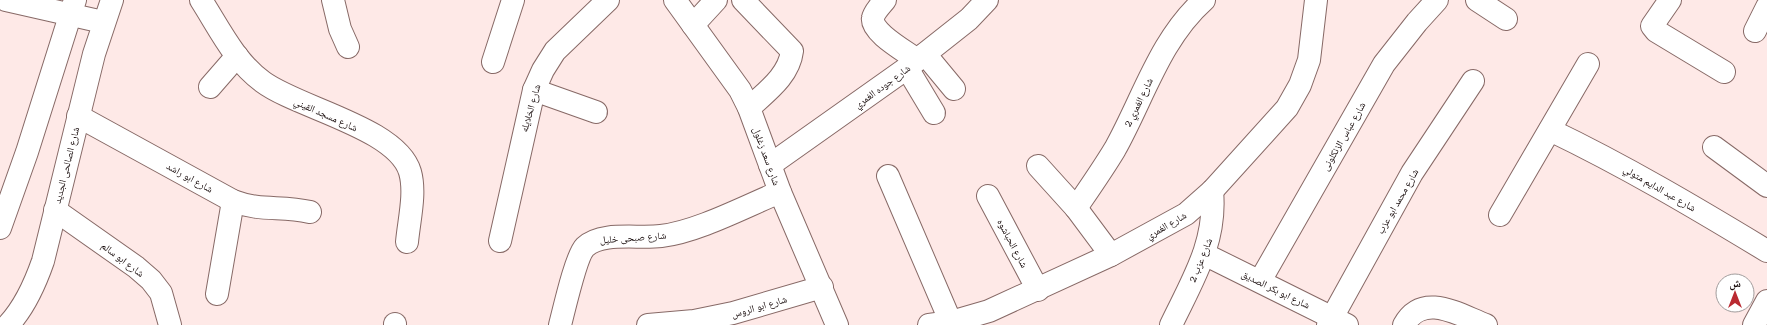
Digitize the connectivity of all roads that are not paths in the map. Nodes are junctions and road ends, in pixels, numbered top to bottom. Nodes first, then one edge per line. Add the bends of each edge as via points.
1 (6, 0) edge
2 (112, 0) edge
3 (201, 0) edge
4 (333, 0) edge
5 (513, 0) edge
6 (608, 0) edge
7 (675, 0) edge
8 (716, 0) edge
9 (743, 0) edge
10 (885, 0) edge
11 (987, 0) edge
12 (1204, 0) edge
13 (1316, 0) edge
14 (1437, 0) edge
15 (1477, 0) edge
16 (1670, 0) edge
17 (72, 7) edge
18 (1767, 7) edge
19 (1506, 19) dead end
20 (104, 22) junction
21 (693, 25) junction
22 (1755, 30) dead end
23 (348, 47) dead end
24 (237, 56) junction
25 (916, 61) junction
26 (493, 62) dead end
27 (1588, 64) dead end
28 (1724, 72) dead end
29 (1473, 81) dead end
30 (210, 88) dead end
31 (954, 89) dead end
32 (534, 90) junction
33 (749, 108) junction
34 (596, 112) dead end
35 (934, 113) dead end
36 (78, 116) junction
37 (1550, 130) junction
38 (1714, 147) dead end
39 (770, 165) junction
40 (1038, 166) dead end
41 (888, 176) dead end
42 (1767, 186) edge
43 (1212, 191) junction
44 (780, 192) junction
45 (988, 196) dead end
46 (233, 201) junction
47 (1076, 208) junction
48 (55, 210) junction
49 (310, 212) dead end
50 (1500, 215) dead end
51 (0, 228) edge
52 (500, 241) dead end
53 (407, 242) dead end
54 (1767, 251) edge
55 (1204, 254) junction
56 (1111, 255) junction
57 (1260, 281) junction
58 (822, 287) junction
59 (1038, 290) junction
60 (217, 294) dead end
61 (1767, 301) edge
62 (1406, 321) edge
63 (1336, 322) edge
64 (951, 323) edge
65 (8, 325) edge
66 (170, 325) edge
67 (560, 325) edge
68 (648, 325) edge
69 (836, 325) edge
70 (929, 325) edge
71 (1171, 325) edge
72 (1486, 325) edge
73 (1754, 325) edge

1 - 17 street
2 - 20 street, شارع الصالحى الجديد
3 - 24 street, شارع مسجد القيني
4 - 23 street
5 - 26 street
6 - 32 street, شارع الخلايله via 555,51
7 - 21 street, شارع سعد زغلول
8 - 21 street
9 - 33 street via 792,51 778,81
10 - 25 street via 872,20 874,26
11 - 25 street, شارع جوده الغمري via 969,19
12 - 47 street, شارع الغمري 2 via 1193,10 1165,47 1115,149
13 - 43 street, شارع الغمري via 1309,60 1300,86 1287,108
14 - 57 street, شارع عباس الزنكلونى via 1384,64
15 - 19 street
16 - 28 street via 1652,26 1656,31
17 - 20 street
17 - 51 street via 28,152
18 - 22 street
20 - 36 street, شارع الصالحى الجديد
21 - 33 street, شارع سعد زغلول via 740,90
24 - 30 street
24 - 53 street, شارع مسجد القيني via 262,82 280,93 349,122 376,137 400,155 406,163 412,183
25 - 31 street
25 - 35 street
25 - 39 street, شارع جوده الغمري
27 - 37 street
29 - 63 street, شارع محمد ابو عزب via 1412,172
32 - 34 street
32 - 52 street, شارع الخلايله
33 - 39 street, شارع سعد زغلول
36 - 46 street, شارع ابو راشد
36 - 48 street, شارع الصالحى الجديد
37 - 50 street
37 - 54 street, شارع عبد الدايم متولي via 1669,192
38 - 42 street
39 - 44 street, شارع سعد زغلول
40 - 47 street
41 - 64 street
43 - 55 street, شارع عزب 2 via 1213,223
43 - 56 street, شارع الغمري via 1186,214
44 - 58 street, شارع سعد زغلول
44 - 67 street, شارع صبحى خليل via 679,233 592,241 583,249 578,261
45 - 59 street, شارع الحباشوه
46 - 49 street, شارع ابو راشد via 248,207
46 - 60 street
47 - 56 street
48 - 65 street, شارع الصالحى الجديد via 36,282
48 - 66 street, شارع ابو سالم via 151,280 161,293
55 - 57 street, شارع ابو بكر الصديق
55 - 71 street, شارع عزب 2
56 - 59 street, شارع الغمري
57 - 63 street, شارع ابو بكر الصديق
58 - 68 street, شارع ابو الروس via 733,313 694,321
58 - 69 street, شارع سعد زغلول
59 - 64 street, شارع الغمري via 989,311
61 - 73 street
62 - 72 street via 1419,309 1432,307
64 - 70 street, شارع الغمري

